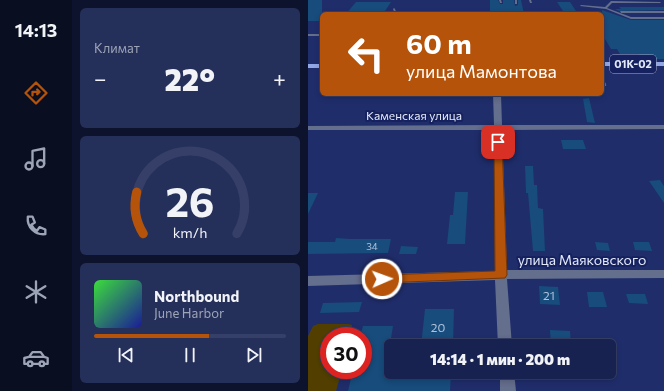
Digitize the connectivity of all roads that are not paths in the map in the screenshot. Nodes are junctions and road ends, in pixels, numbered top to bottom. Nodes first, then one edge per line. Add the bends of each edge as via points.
1 (516, 0) edge
2 (660, 2) dead end
3 (516, 4) dead end
4 (581, 6) dead end
5 (606, 8) junction
6 (394, 9) dead end
7 (395, 12) edge
8 (618, 12) junction
9 (664, 12) edge
10 (664, 18) edge
11 (308, 35) edge
12 (320, 35) edge
13 (604, 64) edge
14 (664, 64) edge
15 (308, 66) edge
16 (320, 66) edge
17 (497, 96) edge
18 (664, 126) edge
19 (308, 128) edge
20 (498, 128) junction
21 (664, 274) edge
22 (501, 275) junction
23 (308, 281) edge
24 (505, 339) edge
25 (507, 379) edge
26 (508, 391) edge

1 - 3 lane
2 - 5 lane via 611,2
4 - 5 lane
5 - 8 lane
6 - 7 lane
8 - 9 lane
8 - 10 lane via 632,18
11 - 12 lane
13 - 14 main road, 01К-02
15 - 16 main road
17 - 20 street
18 - 20 street, Каменская улица
19 - 20 street, Каменская улица
20 - 22 street
21 - 22 street, улица Маяковского
22 - 23 street, улица Маяковского
22 - 24 street
25 - 26 street

